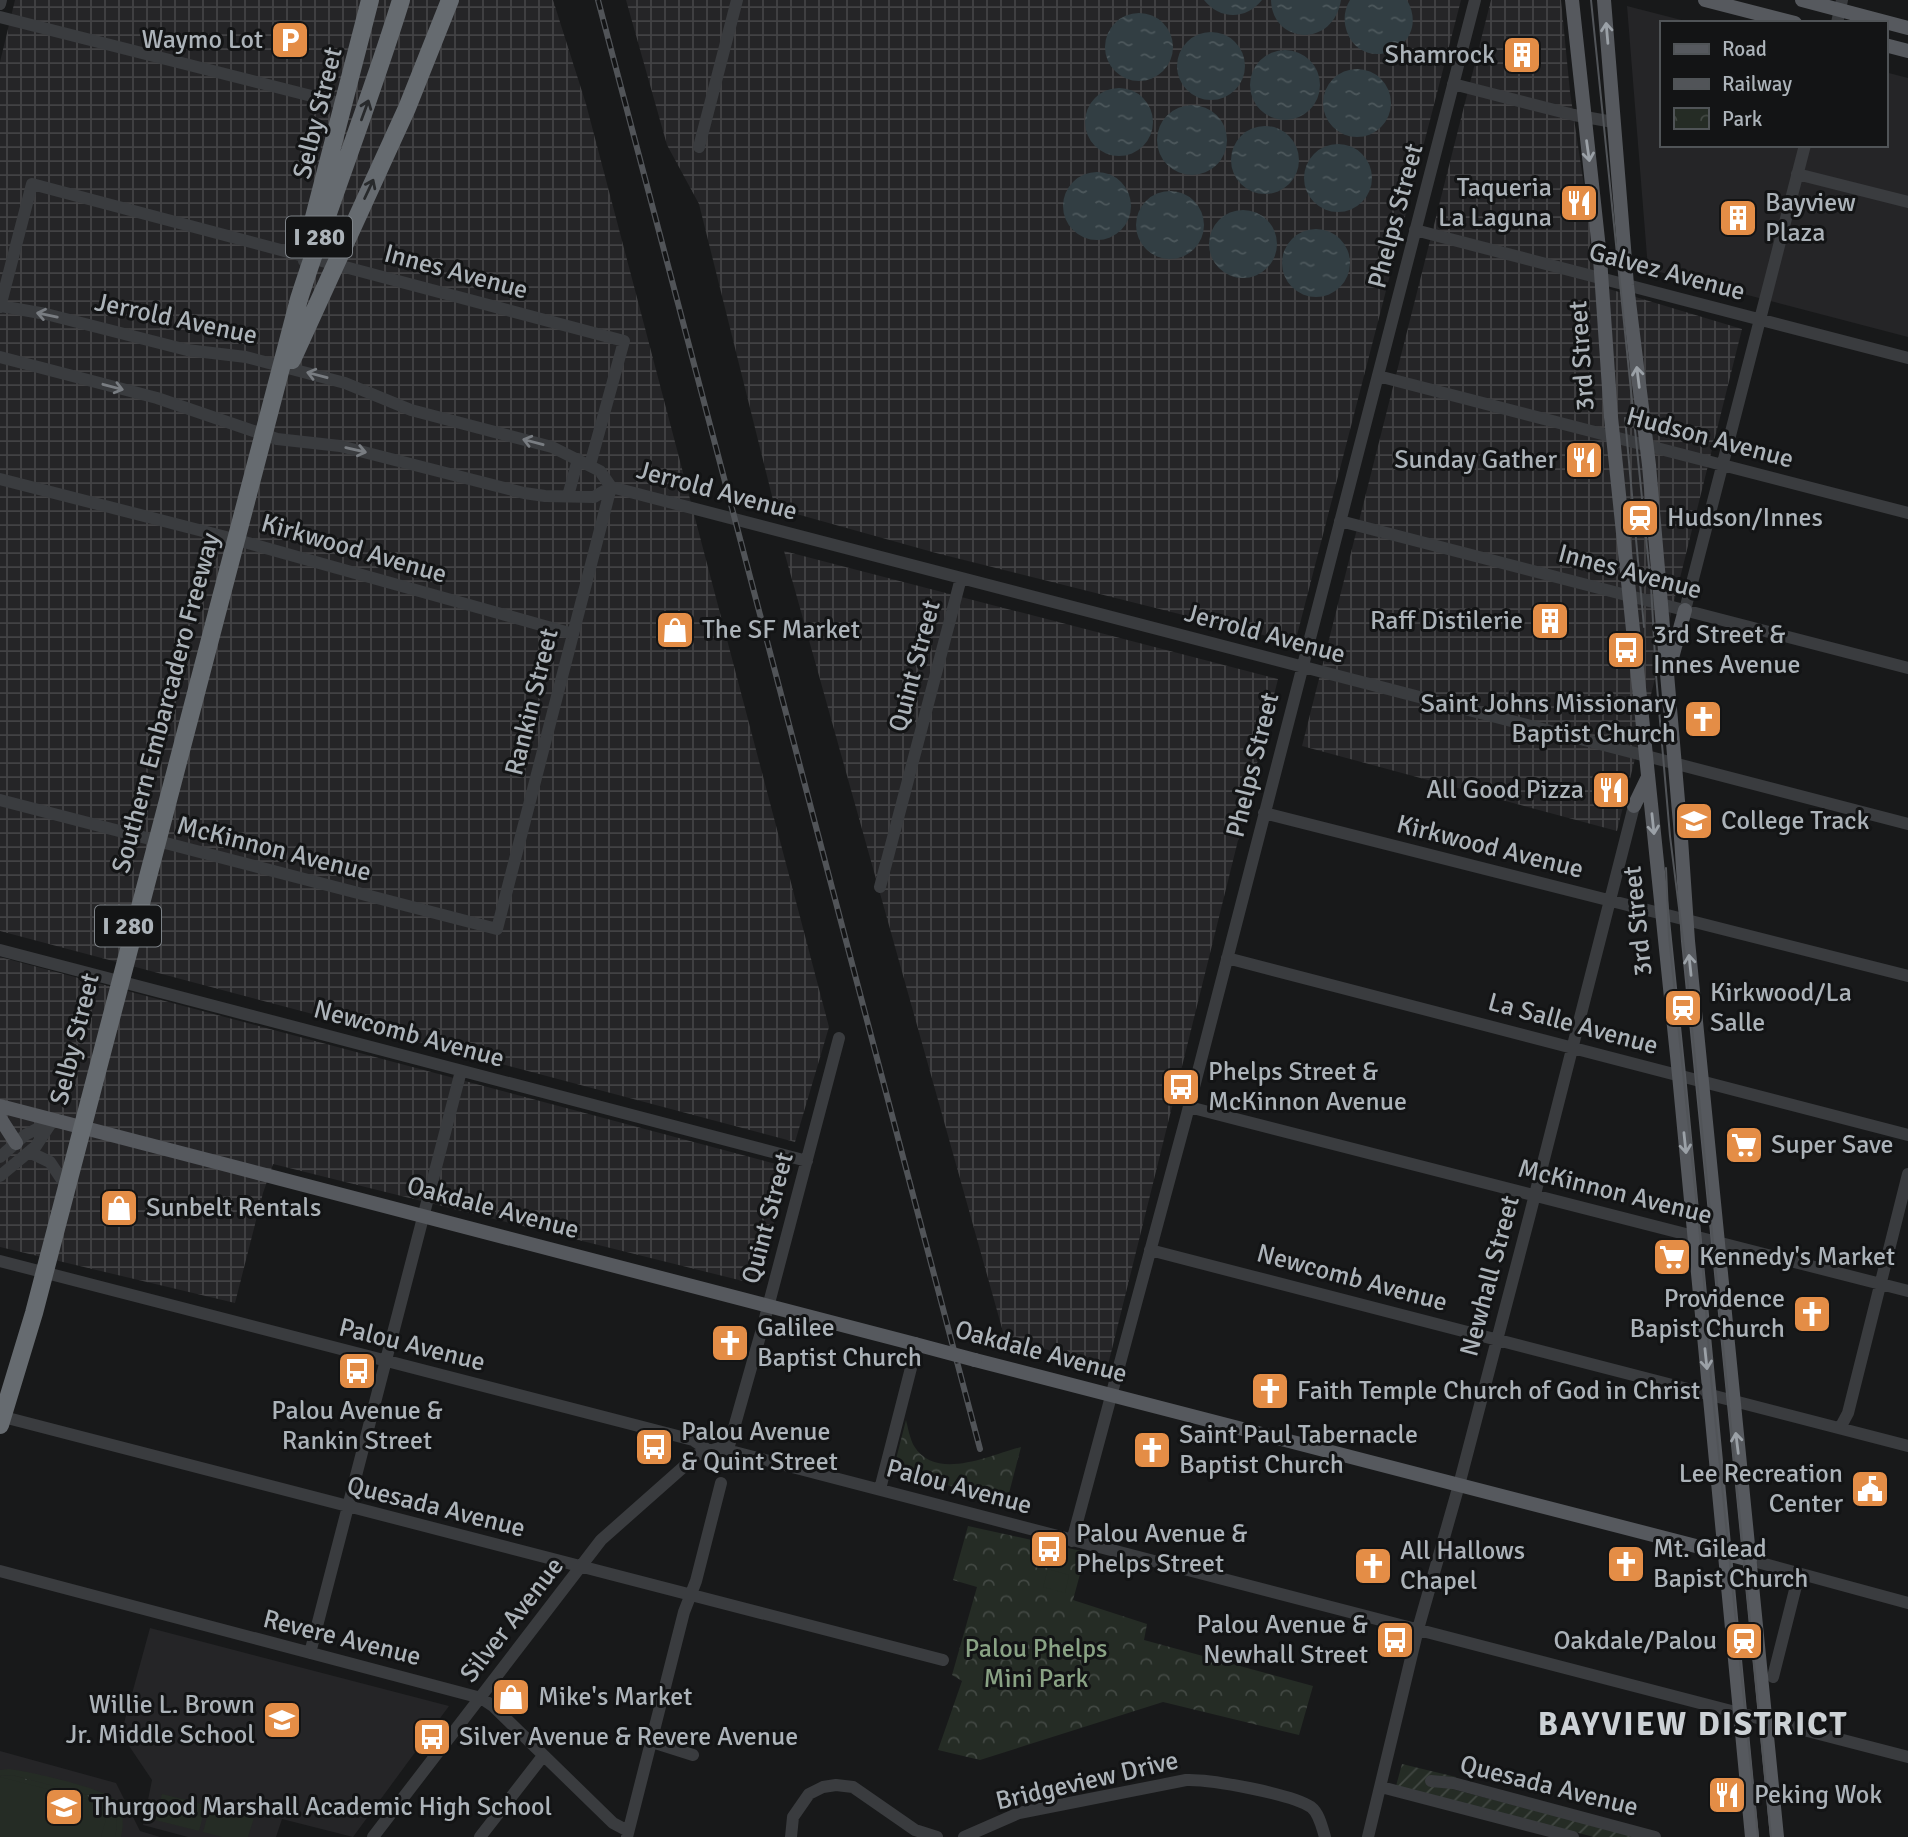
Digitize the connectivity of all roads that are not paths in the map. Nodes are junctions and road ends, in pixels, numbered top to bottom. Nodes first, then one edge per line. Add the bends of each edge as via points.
1 (370, 0) edge
2 (401, 0) edge
3 (450, 0) edge
4 (737, 0) edge
5 (1475, 0) edge
6 (1572, 0) edge
7 (1604, 0) edge
8 (1705, 0) edge
9 (1802, 0) edge
10 (1840, 11) edge
11 (0, 17) edge
12 (1787, 21) edge
13 (1880, 21) edge
14 (1887, 23) edge
15 (1908, 28) edge
16 (1887, 46) edge
17 (1908, 51) edge
18 (1453, 84) junction
19 (343, 104) junction
20 (1583, 117) junction
21 (1613, 122) junction
22 (699, 147) dead end
23 (1804, 147) edge
24 (1797, 174) junction
25 (1908, 202) edge
26 (1415, 230) junction
27 (305, 257) junction
28 (1601, 278) junction
29 (1627, 285) junction
30 (0, 306) edge
31 (1759, 319) junction
32 (0, 357) edge
33 (1908, 358) edge
34 (275, 364) junction
35 (1378, 376) junction
36 (257, 433) junction
37 (1614, 437) junction
38 (1646, 445) junction
39 (584, 462) junction
40 (1721, 465) junction
41 (0, 479) edge
42 (251, 479) junction
43 (611, 487) junction
44 (568, 496) junction
45 (1908, 513) edge
46 (235, 521) dead end
47 (1340, 521) junction
48 (226, 556) dead end
49 (961, 578) junction
50 (1631, 596) junction
51 (1661, 604) junction
52 (1685, 610) junction
53 (573, 634) junction
54 (1302, 667) junction
55 (1908, 668) edge
56 (1666, 681) junction
57 (1645, 756) junction
58 (1674, 763) junction
59 (1648, 778) junction
60 (0, 800) edge
61 (1634, 806) joint
62 (1264, 813) junction
63 (1908, 824) edge
64 (149, 841) junction
65 (880, 887) dead end
66 (1609, 900) junction
67 (1662, 914) junction
68 (1687, 920) junction
69 (497, 929) joint
70 (0, 950) edge
71 (1227, 958) junction
72 (1908, 976) edge
73 (114, 979) junction
74 (839, 1038) dead end
75 (1573, 1048) junction
76 (461, 1072) junction
77 (1679, 1075) junction
78 (1702, 1081) junction
79 (0, 1106) edge
80 (1189, 1107) junction
81 (0, 1118) edge
82 (53, 1120) junction
83 (76, 1125) junction
84 (1908, 1135) edge
85 (16, 1143) junction
86 (29, 1152) junction
87 (0, 1157) edge
88 (807, 1161) junction
89 (1908, 1174) edge
90 (0, 1176) edge
91 (62, 1180) junction
92 (1535, 1195) junction
93 (424, 1215) junction
94 (1694, 1236) junction
95 (1717, 1242) junction
96 (1150, 1250) junction
97 (0, 1261) edge
98 (39, 1271) junction
99 (1880, 1283) junction
100 (1908, 1290) edge
101 (769, 1306) junction
102 (1497, 1339) junction
103 (915, 1344) junction
104 (386, 1362) junction
105 (1111, 1395) junction
106 (1710, 1395) junction
107 (0, 1399) edge
108 (1733, 1401) junction
109 (0, 1414) edge
110 (0, 1425) edge
111 (1840, 1428) junction
112 (1908, 1446) edge
113 (729, 1449) junction
114 (708, 1450) junction
115 (721, 1483) dead end
116 (1459, 1486) junction
117 (880, 1489) junction
118 (348, 1508) junction
119 (1072, 1541) junction
120 (1725, 1554) junction
121 (1750, 1560) junction
122 (583, 1566) junction
123 (0, 1571) edge
124 (1799, 1574) junction
125 (691, 1595) junction
126 (1908, 1603) edge
127 (1418, 1629) junction
128 (310, 1653) junction
129 (943, 1660) dead end
130 (1773, 1677) dead end
131 (481, 1698) junction
132 (1740, 1713) junction
133 (1765, 1720) junction
134 (652, 1742) junction
135 (543, 1755) junction
136 (693, 1755) dead end
137 (1908, 1757) edge
138 (1431, 1782) dead end
139 (1381, 1787) junction
140 (627, 1834) edge
141 (373, 1837) edge
142 (480, 1837) edge
143 (791, 1837) edge
144 (937, 1837) edge
145 (964, 1837) edge
146 (1325, 1837) edge
147 (1368, 1837) edge
148 (1573, 1837) edge
149 (1655, 1837) edge
150 (1752, 1837) edge
151 (1777, 1837) edge

1 - 19 street, Selby Street
1 - 107 highway, Southern Embarcadero Freeway / I 280, bridge
42 -> 2 highway, Southern Embarcadero Freeway / I 280, bridge via 299,299
42 -> 3 highway, bridge via 290,364 407,108
4 - 22 street
5 - 18 street, Phelps Street
6 - 20 main road, 3rd Street
21 -> 7 main road, 3rd Street
8 - 12 main road
9 - 10 main road
10 - 13 main road
11 - 19 street
14 - 15 main road
16 - 17 main road
18 - 20 street
18 - 26 street, Phelps Street
19 - 27 street, Selby Street
20 - 21 street
20 -> 28 main road, 3rd Street
21 - 29 main road, 3rd Street
23 - 24 street
24 - 25 street
24 - 31 street
26 - 28 street, Galvez Avenue
26 - 35 street, Phelps Street
27 - 30 street, Innes Avenue via 32,184
27 - 34 street, Selby Street
27 - 39 street, Innes Avenue via 624,341
28 - 29 street, Galvez Avenue
28 - 37 main road, 3rd Street
29 - 31 street, Galvez Avenue
38 -> 29 main road, 3rd Street
34 -> 30 street, Jerrold Avenue via 187,350
31 - 33 street, Galvez Avenue
31 - 40 street
32 -> 36 street, Jerrold Avenue via 157,398
34 - 36 street, Selby Street
39 -> 34 street, Jerrold Avenue via 552,447 411,410 345,383
35 - 37 street, Hudson Avenue
35 - 47 street, Phelps Street
36 -> 44 street, Jerrold Avenue via 340,446 524,493
36 - 46 street, Selby Street
37 - 38 street, Hudson Avenue
37 - 50 main road, 3rd Street
38 - 40 street, Hudson Avenue
38 - 51 main road, 3rd Street
39 - 43 street, Jerrold Avenue via 600,471
39 - 44 street
40 - 45 street, Hudson Avenue
40 - 52 street
41 - 53 street, Kirkwood Avenue
42 - 110 highway, Southern Embarcadero Freeway / I 280, bridge via 34,1313
43 - 44 street, Jerrold Avenue via 594,496
43 - 49 street, Jerrold Avenue
43 - 53 street, Rankin Street
47 - 50 street, Innes Avenue
47 - 54 street, Phelps Street
48 - 64 street, Selby Street
49 - 54 street, Jerrold Avenue
49 - 65 street, Quint Street
50 - 51 street, Innes Avenue
50 - 57 main road, 3rd Street
51 - 52 street, Innes Avenue
51 - 56 main road, 3rd Street
52 - 55 street, Innes Avenue
52 - 56 main road
53 - 69 street, Rankin Street
54 - 57 street, Jerrold Avenue
54 - 62 street, Phelps Street
56 - 58 main road, 3rd Street
57 - 58 street, Jerrold Avenue
57 - 59 main road, 3rd Street
58 - 63 street, Jerrold Avenue
58 - 68 main road, 3rd Street
59 - 61 main road
59 -> 67 main road, 3rd Street
60 - 64 street, McKinnon Avenue
61 - 66 street, Newhall Street
62 - 66 street, Kirkwood Avenue
62 - 71 street, Phelps Street
64 - 69 street, McKinnon Avenue
64 - 73 street, Selby Street
66 - 67 street, Kirkwood Avenue
66 - 75 street, Newhall Street
67 - 68 street, Kirkwood Avenue
67 - 77 main road, 3rd Street
68 - 72 street, Kirkwood Avenue
78 -> 68 main road, 3rd Street
70 - 73 street, Newcomb Avenue
71 - 75 street, La Salle Avenue
71 - 80 street, Phelps Street
73 - 76 street, Newcomb Avenue
73 - 83 street, Selby Street
74 - 88 street, Quint Street
75 - 77 street, La Salle Avenue
75 - 92 street, Newhall Street
76 - 88 street, Newcomb Avenue
76 - 93 street
77 - 78 street, La Salle Avenue
77 -> 94 main road, 3rd Street
78 - 84 street, La Salle Avenue
78 - 95 main road, 3rd Street
79 - 82 main road, Oakdale Avenue
80 - 92 street, McKinnon Avenue
80 - 96 street, Phelps Street
81 - 85 main road
82 - 83 main road, Oakdale Avenue
82 - 85 street
82 - 86 street
83 - 91 street, Selby Street
83 - 93 main road, Oakdale Avenue
85 - 87 street
86 - 90 street
86 - 91 street via 50,1162
88 - 101 street, Quint Street
89 - 99 street
91 - 98 street, Selby Street
92 - 94 street, McKinnon Avenue
92 - 102 street, Newhall Street
93 - 101 main road, Oakdale Avenue
93 - 104 street
94 - 95 street, McKinnon Avenue
94 -> 106 main road, 3rd Street
95 - 99 street, McKinnon Avenue
95 - 108 main road, 3rd Street
96 - 102 street, Newcomb Avenue
96 - 105 street, Phelps Street
97 - 98 street, Palou Avenue
98 - 104 street, Palou Avenue
98 - 109 street, Selby Street
99 - 100 street, McKinnon Avenue
99 - 111 street via 1848,1413
101 - 103 main road, Oakdale Avenue
101 - 113 street, Quint Street
102 - 106 street, Newcomb Avenue
102 - 116 street, Newhall Street
103 - 105 main road, Oakdale Avenue, bridge
103 - 117 street
104 - 114 street, Palou Avenue via 693,1440
104 - 118 street
105 - 116 main road, Oakdale Avenue
105 - 119 street, Phelps Street
106 - 108 street, Newcomb Avenue
106 - 120 main road, 3rd Street
108 - 111 street, Newcomb Avenue
121 -> 108 main road, 3rd Street
109 - 118 street, Quesada Avenue
111 - 112 street, Newcomb Avenue
113 - 114 street, Palou Avenue
113 - 117 street, Palou Avenue
114 - 122 street, Silver Avenue via 601,1540
115 - 125 street
116 - 120 main road, Oakdale Avenue
116 - 127 street, Newhall Street
117 - 119 street, Palou Avenue
118 - 122 street, Quesada Avenue
118 - 128 street
119 - 127 street, Palou Avenue
120 - 121 main road, Oakdale Avenue
120 - 132 main road, 3rd Street
121 - 124 street, Oakdale Avenue
121 - 133 main road, 3rd Street
122 - 125 street, Quesada Avenue
122 - 131 street, Silver Avenue
123 - 128 street, Revere Avenue
124 - 126 street, Oakdale Avenue
124 - 130 street
125 - 129 street, Quesada Avenue
125 - 134 street
127 - 132 street, Palou Avenue
127 - 139 street, Newhall Street
128 - 131 street, Revere Avenue
131 - 135 street, Revere Avenue
131 - 141 street, Silver Avenue
132 - 133 street, Palou Avenue
132 - 150 main road, 3rd Street
133 - 137 street, Palou Avenue
133 - 151 main road, 3rd Street
134 - 136 street
134 - 140 street
135 - 140 street, Revere Avenue
135 - 142 street
138 - 149 street, Quesada Avenue via 1453,1783
139 - 147 street, Newhall Street
139 - 148 street, Quesada Avenue
143 - 144 street via 793,1817 808,1794 836,1785 853,1787 915,1830
145 - 146 street, Bridgeview Drive via 1019,1813 1203,1779 1312,1808

